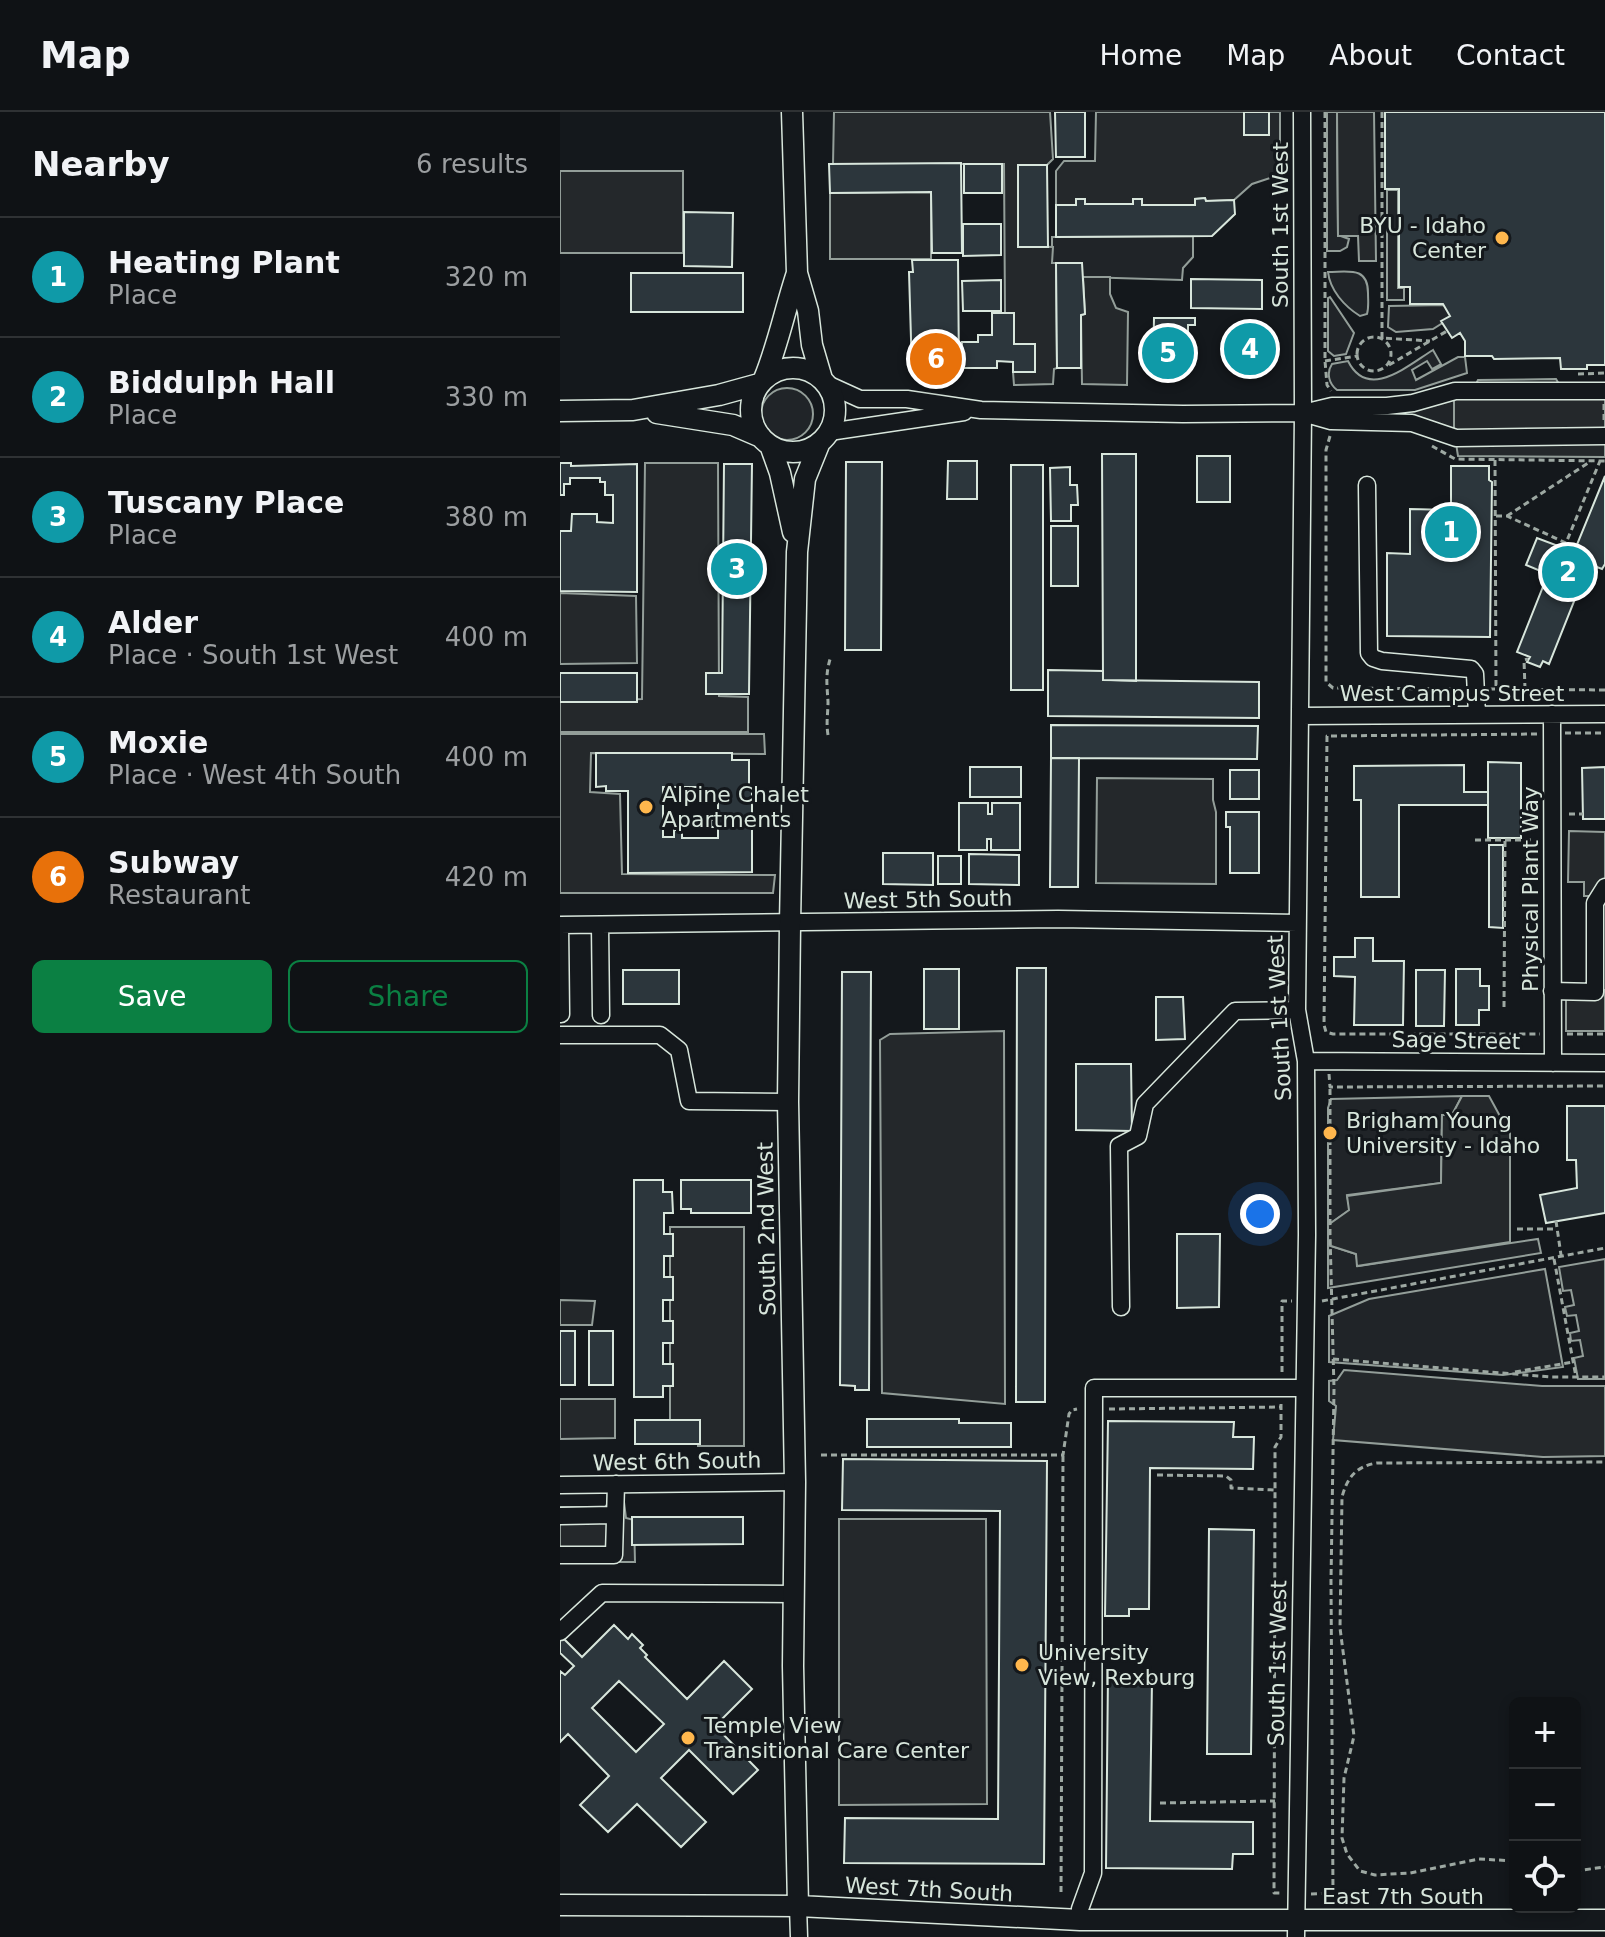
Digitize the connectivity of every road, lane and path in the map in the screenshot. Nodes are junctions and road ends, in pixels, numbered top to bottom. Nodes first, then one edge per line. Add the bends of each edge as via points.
1 (792, 112) edge
2 (1302, 112) edge
3 (1325, 112) edge
4 (1382, 112) edge
5 (797, 273) junction
6 (1447, 331) dead end
7 (1382, 338) junction
8 (1430, 341) junction
9 (1357, 356) junction
10 (1325, 361) junction
11 (1603, 365) edge
12 (1385, 367) junction
13 (1604, 373) edge
14 (1565, 374) dead end
15 (762, 382) junction
16 (824, 382) junction
17 (1604, 391) edge
18 (1338, 395) dead end
19 (633, 410) junction
20 (981, 410) junction
21 (560, 411) edge
22 (1303, 413) junction
23 (1336, 431) dead end
24 (1604, 436) edge
25 (824, 437) junction
26 (766, 441) junction
27 (1427, 442) dead end
28 (1495, 460) junction
29 (1591, 461) junction
30 (1603, 461) edge
31 (1367, 485) dead end
32 (1496, 516) junction
33 (1507, 516) junction
34 (797, 552) junction
35 (831, 656) dead end
36 (1528, 659) dead end
37 (1476, 689) junction
38 (1496, 689) junction
39 (1525, 689) junction
40 (1605, 690) edge
41 (1552, 714) junction
42 (1605, 714) edge
43 (1477, 715) junction
44 (1300, 716) junction
45 (1552, 733) junction
46 (1605, 733) edge
47 (828, 735) dead end
48 (1569, 814) dead end
49 (1583, 814) dead end
50 (1475, 840) dead end
51 (1505, 840) junction
52 (1552, 840) junction
53 (1605, 887) edge
54 (1297, 923) junction
55 (790, 924) junction
56 (560, 925) edge
57 (600, 925) junction
58 (1552, 991) junction
59 (1504, 1007) dead end
60 (1297, 1010) junction
61 (561, 1014) edge
62 (601, 1015) dead end
63 (1552, 1033) junction
64 (1605, 1034) edge
65 (560, 1035) edge
66 (1306, 1061) junction
67 (1553, 1063) junction
68 (1605, 1063) edge
69 (1329, 1069) dead end
70 (1605, 1086) edge
71 (788, 1102) junction
72 (1556, 1221) dead end
73 (1517, 1229) dead end
74 (1557, 1229) junction
75 (1605, 1248) edge
76 (1561, 1255) junction
77 (1554, 1257) junction
78 (1282, 1301) dead end
79 (1293, 1301) dead end
80 (1318, 1301) dead end
81 (1121, 1307) dead end
82 (1333, 1359) dead end
83 (1573, 1362) junction
84 (1507, 1373) junction
85 (1576, 1377) junction
86 (1605, 1377) edge
87 (1304, 1388) junction
88 (1281, 1407) dead end
89 (1095, 1409) junction
90 (821, 1455) dead end
91 (1063, 1455) junction
92 (1605, 1462) edge
93 (1157, 1475) dead end
94 (795, 1482) junction
95 (616, 1484) junction
96 (560, 1485) edge
97 (1275, 1490) dead end
98 (613, 1515) junction
99 (560, 1516) edge
100 (560, 1555) edge
101 (794, 1594) junction
102 (560, 1632) edge
103 (1275, 1801) dead end
104 (1160, 1803) dead end
105 (1509, 1861) edge
106 (1605, 1867) edge
107 (1581, 1870) edge
108 (1061, 1892) dead end
109 (560, 1905) edge
110 (798, 1906) junction
111 (1080, 1920) junction
112 (1605, 1920) edge
113 (1296, 1929) edge
114 (799, 1937) edge

1 - 5 main road
2 - 22 street, South 1st West
3 - 10 path
4 - 7 path
5 - 15 main road
5 - 16 main road
6 - 8 path
7 - 8 path
7 - 9 path via 1366,338
7 - 12 path via 1392,352
8 - 12 path
9 - 10 path
9 - 12 path via 1368,370
10 - 18 path via 1327,385
11 - 13 path
13 - 14 path
13 - 17 path
15 - 16 main road via 772,373 793,368 814,373
15 - 19 main road
15 - 26 main road via 754,394 751,417
16 - 20 street via 860,399 907,399
16 - 25 main road via 835,408
17 - 22 street via 1455,391 1413,403 1332,406
17 - 24 path
19 - 21 main road
19 - 26 main road via 718,421
20 - 22 street
20 - 25 street
22 - 24 street via 1331,421 1412,423 1456,438
22 - 44 street, South 1st West
23 - 37 path via 1326,444 1326,682 1333,688
25 - 26 main road via 795,452
25 - 34 main road, South 2nd West via 805,479
26 - 34 main road, South 2nd West via 780,473
27 - 28 path via 1455,459
28 - 29 path
28 - 32 path
29 - 30 path
29 - 33 path
30 - 33 path via 1566,543
31 - 37 street via 1369,653 1382,661 1466,667 1474,670
32 - 33 path
32 - 38 path
34 - 55 main road, South 2nd West
35 - 47 path via 825,690
36 - 39 path via 1523,665
37 - 38 path
37 - 43 street
38 - 39 path
39 - 40 path
41 - 42 street, West Campus Street
41 - 43 street, West Campus Street
41 - 45 street, Physical Plant Way
43 - 44 street, West Campus Street
44 - 54 street, South 1st West
45 - 46 path
45 - 52 street, Physical Plant Way
45 - 63 path via 1327,736 1324,929 1326,1033
48 - 49 path
50 - 51 path
51 - 52 path
51 - 59 path
52 - 58 street, Physical Plant Way
53 - 58 street via 1595,903 1595,992
54 - 55 street, West 5th South via 1058,919
54 - 60 street, South 1st West
55 - 57 street, West 5th South
55 - 71 main road, South 2nd West
56 - 57 street, West 5th South
56 - 61 street
57 - 62 street
58 - 63 street, Physical Plant Way
60 - 66 street, South 1st West
60 - 81 street via 1235,1011 1145,1104 1138,1136 1119,1146
63 - 64 path
63 - 67 street, Physical Plant Way
65 - 71 street via 660,1035 679,1050 689,1101
66 - 67 street, Sage Street
66 - 87 street, South 1st West
67 - 68 street, Sage Street
69 - 70 path via 1330,1087
71 - 94 main road, South 2nd West
72 - 74 path
73 - 74 path
74 - 76 path
75 - 76 path
76 - 77 path
77 - 80 path
77 - 83 path
78 - 79 path
82 - 84 path
83 - 84 path
83 - 85 path
84 - 85 path
85 - 86 path
87 - 89 street via 1094,1388
87 - 113 street, South 1st West
88 - 89 path
89 - 91 path via 1069,1414
89 - 111 street via 1093,1873
90 - 91 path
91 - 108 path
92 - 105 path via 1368,1464 1351,1476 1342,1497 1340,1628 1354,1736 1344,1778 1342,1838 1347,1854 1360,1871 1375,1875 1479,1859
93 - 97 path via 1226,1476 1231,1488
94 - 95 street, West 6th South
94 - 101 main road, South 2nd West
95 - 96 street, West 6th South
95 - 98 street
98 - 99 street
98 - 100 street via 614,1555
101 - 102 street via 602,1593
101 - 110 main road, South 2nd West
103 - 104 path
106 - 107 path
109 - 110 main road, West 7th South
110 - 111 main road, West 7th South
110 - 114 street
111 - 113 main road, West 7th South
112 - 113 main road, East 7th South

